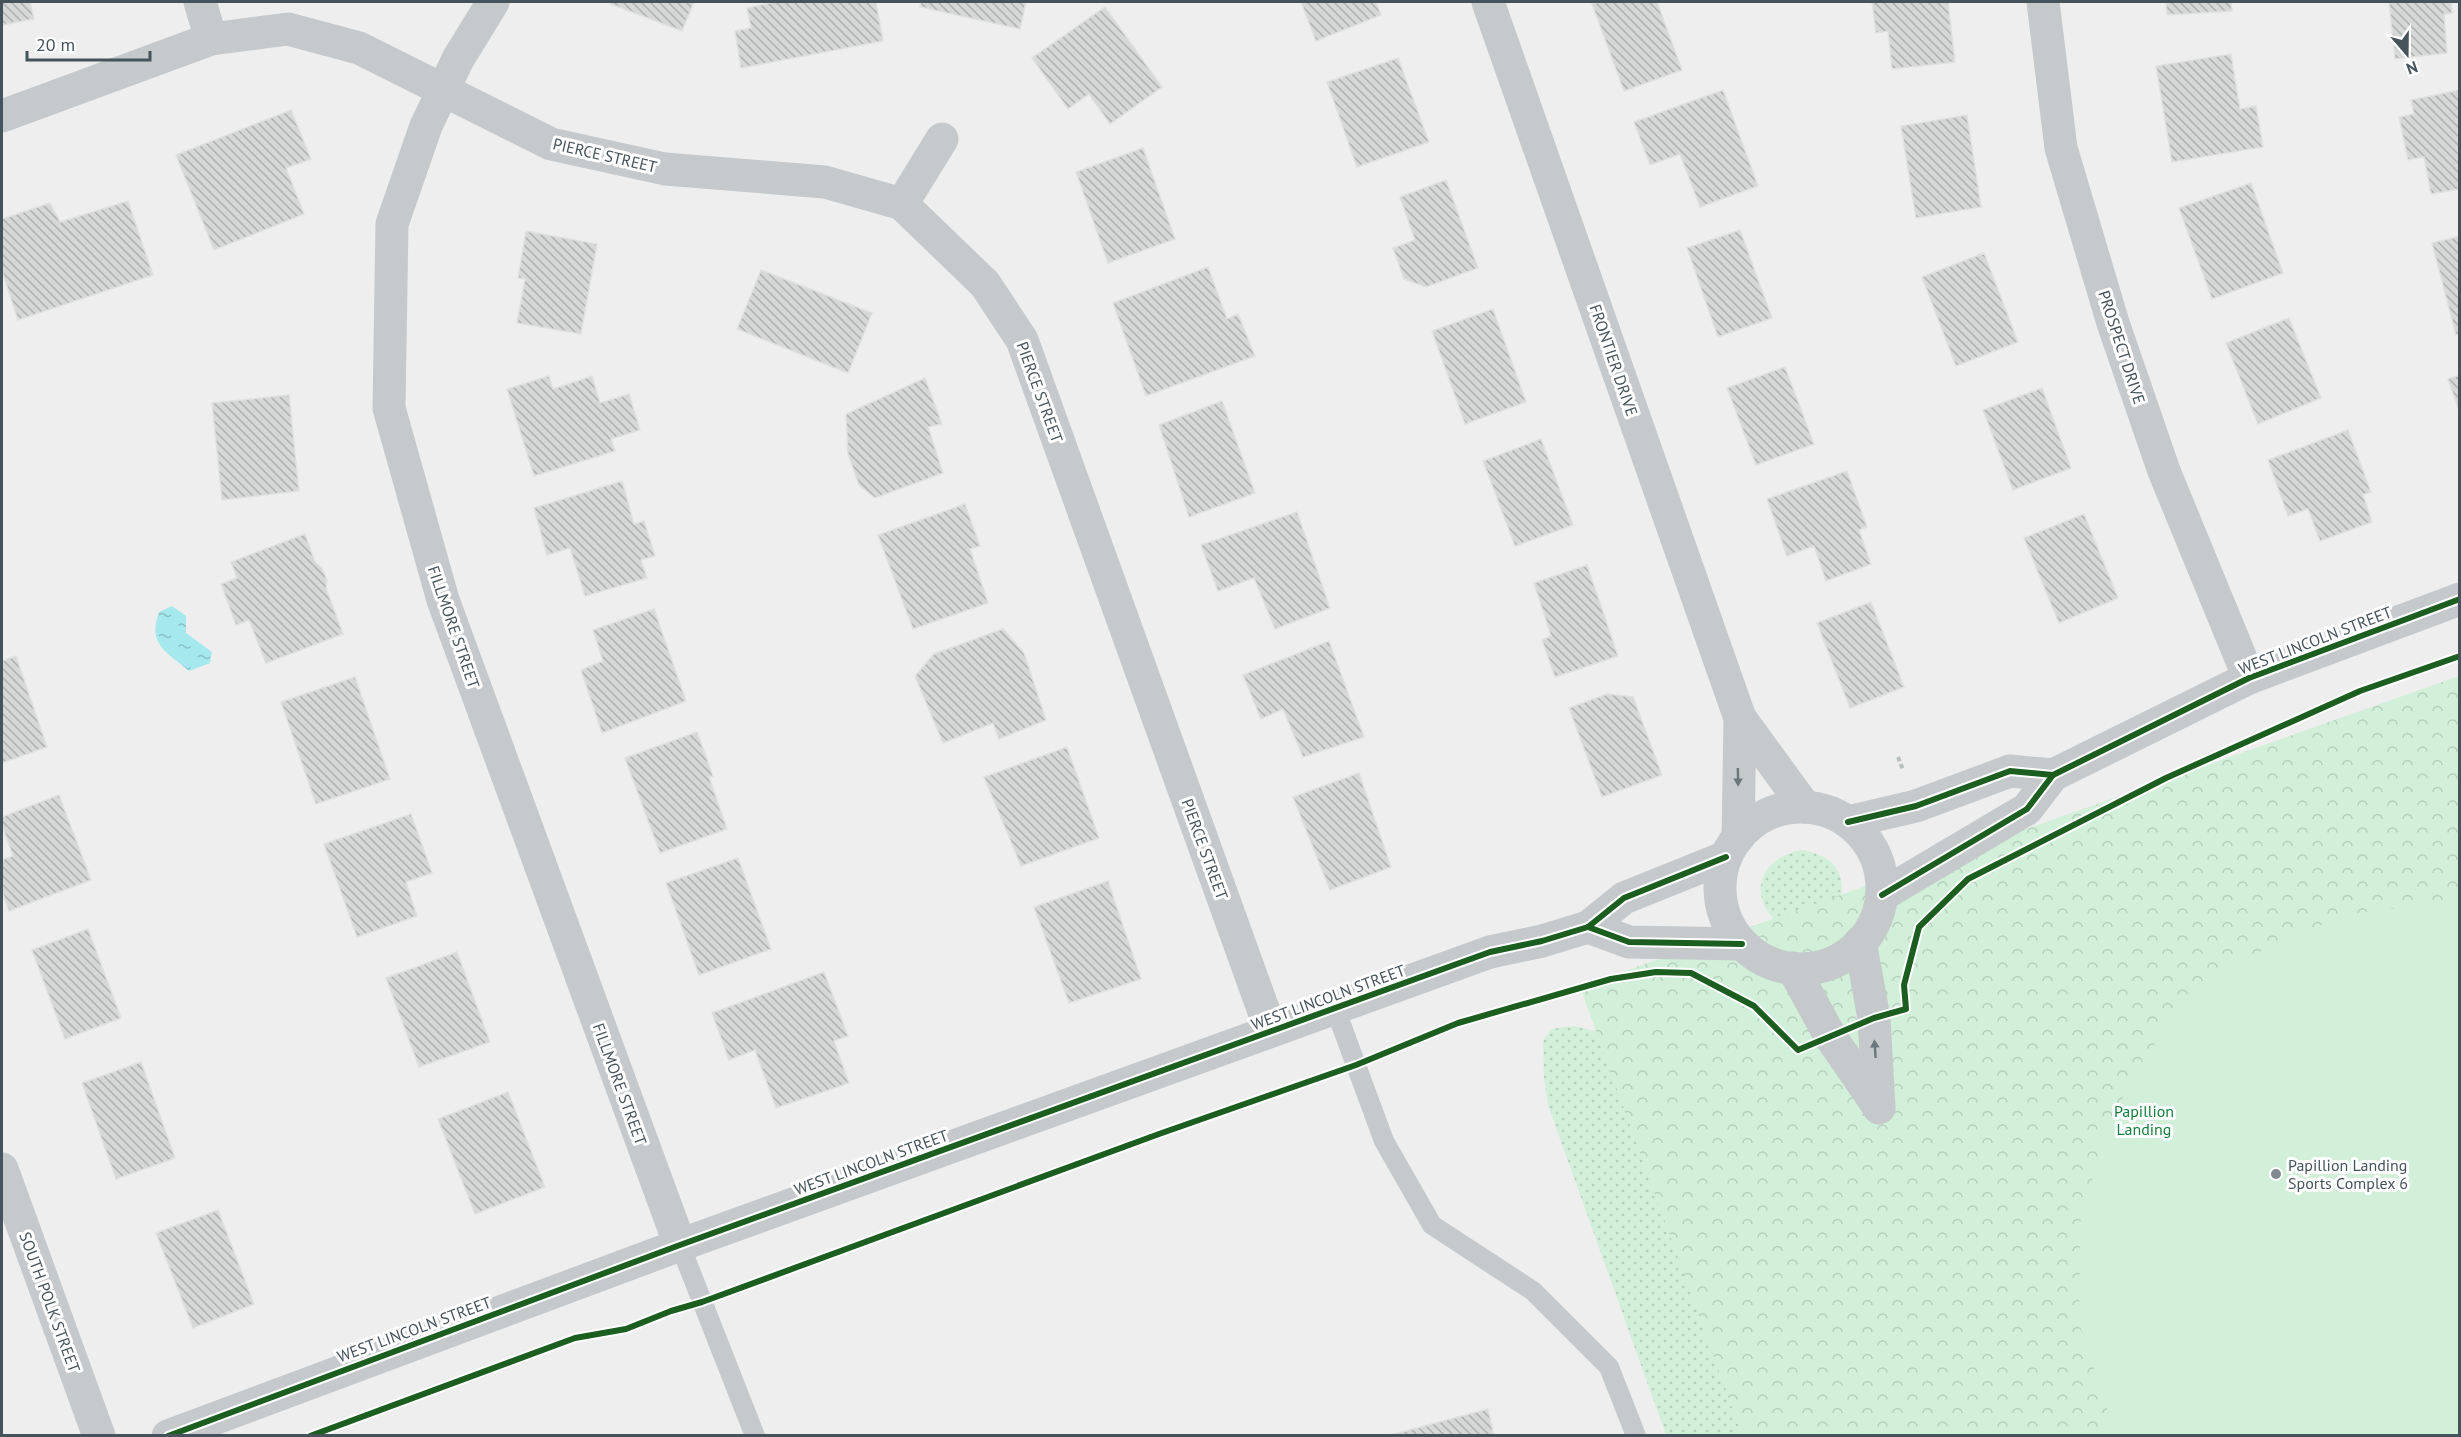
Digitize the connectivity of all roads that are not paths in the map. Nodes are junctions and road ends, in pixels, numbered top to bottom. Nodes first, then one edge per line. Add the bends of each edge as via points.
1 (200, 2) edge
2 (493, 2) edge
3 (1488, 2) edge
4 (2043, 2) edge
5 (211, 39) junction
6 (442, 90) junction
7 (2, 116) edge
8 (942, 139) dead end
9 (902, 204) junction
10 (2460, 599) edge
11 (2249, 678) junction
12 (1740, 718) junction
13 (2053, 775) junction
14 (1805, 807) junction
15 (1848, 822) junction
16 (1732, 847) junction
17 (1882, 895) junction
18 (1588, 927) junction
19 (1860, 942) junction
20 (1742, 944) junction
21 (1793, 968) junction
22 (1335, 1008) junction
23 (1271, 1031) junction
24 (2, 1169) edge
25 (680, 1245) junction
26 (99, 1436) edge
27 (168, 1436) edge
28 (755, 1436) edge
29 (1636, 1436) edge

1 - 5 street
2 - 6 street, FILLMORE STREET
3 - 12 street, FRONTIER DRIVE
4 - 11 street, PROSPECT DRIVE via 2061,148 2114,323 2164,471
5 - 6 street, PIERCE STREET via 288,29 359,48
5 - 7 street, PIERCE STREET
6 - 9 street, PIERCE STREET via 551,144 665,170 825,182
6 - 25 street, FILLMORE STREET via 392,224 389,408 443,600
8 - 9 street
9 - 23 street, PIERCE STREET via 985,284 1022,340
10 - 11 street, WEST LINCOLN STREET
11 - 13 street, WEST LINCOLN STREET
12 - 14 street, FRONTIER DRIVE
12 -> 16 street, FRONTIER DRIVE
13 - 15 street via 2010,771 1916,806
13 - 17 street, WEST LINCOLN STREET via 2027,808
14 - 15 street
14 - 16 street via 1775,812 1754,822
15 - 17 street via 1874,851
16 - 18 street, WEST LINCOLN STREET via 1624,898
16 - 20 street via 1720,880 1721,903 1728,925
17 - 19 street via 1877,917
18 - 20 street via 1629,942
18 - 22 street, WEST LINCOLN STREET via 1490,952
19 - 21 street via 1850,953 1831,963
21 -> 19 street via 1830,1036 1879,1107 1874,1018
20 - 21 street via 1761,959
22 - 23 street, WEST LINCOLN STREET
22 - 29 lane via 1383,1141 1432,1225 1533,1291 1609,1367
23 - 25 street, WEST LINCOLN STREET
24 - 26 street, SOUTH POLK STREET
25 - 27 street, WEST LINCOLN STREET
25 - 28 lane

